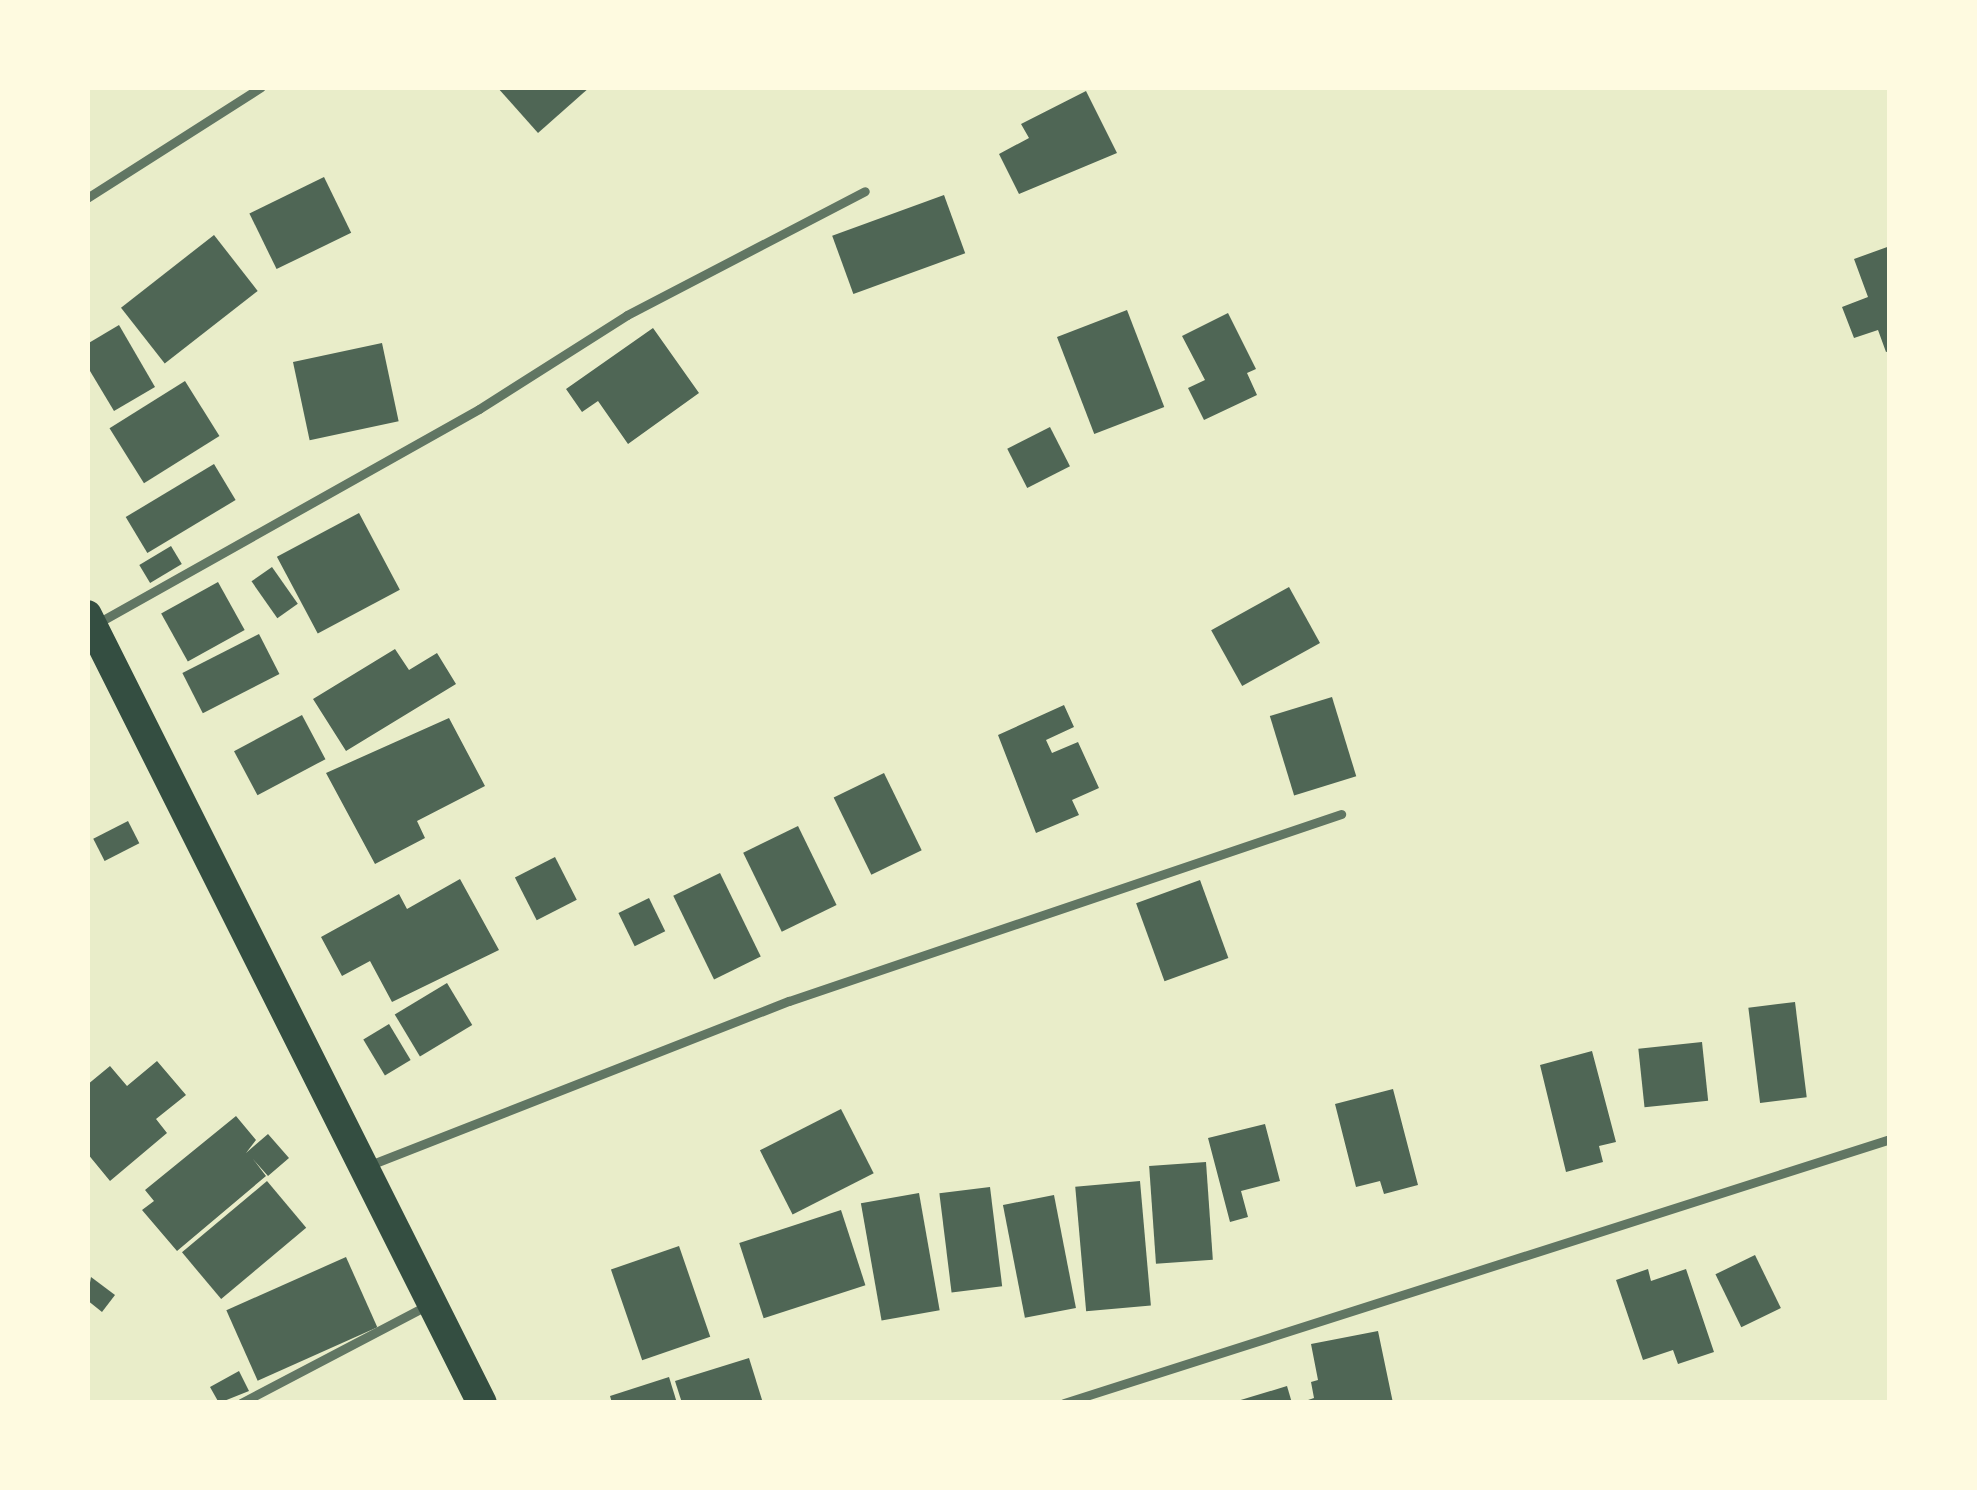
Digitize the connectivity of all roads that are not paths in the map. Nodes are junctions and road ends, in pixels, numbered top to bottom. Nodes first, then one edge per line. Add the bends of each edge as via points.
1 (261, 87) edge
2 (865, 191) dead end
3 (87, 198) edge
4 (89, 620) edge
5 (1341, 814) dead end
6 (1890, 1139) edge
7 (365, 1166) junction
8 (430, 1304) junction
9 (241, 1403) edge
10 (482, 1403) edge
11 (1064, 1403) edge

1 - 3 lane
2 - 4 lane via 627,315 479,410
4 - 7 main road
5 - 7 lane via 789,1001
6 - 11 lane
7 - 8 main road
8 - 9 lane
8 - 10 main road

